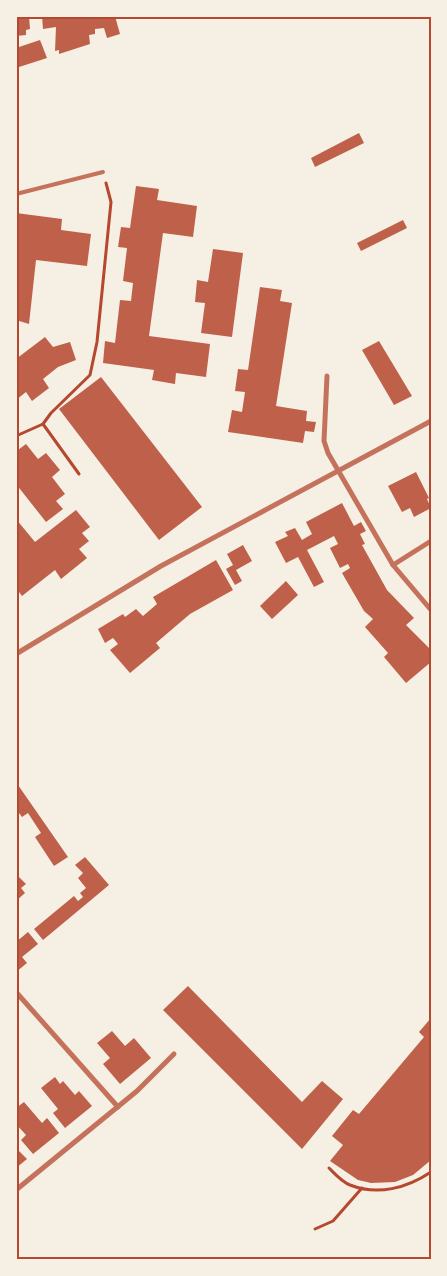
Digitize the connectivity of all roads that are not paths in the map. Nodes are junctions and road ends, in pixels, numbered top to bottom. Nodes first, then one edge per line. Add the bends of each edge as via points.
1 (103, 172) road end
2 (16, 194) edge
3 (327, 376) dead end
4 (431, 422) edge
5 (338, 471) junction
6 (431, 541) edge
7 (393, 564) junction
8 (431, 610) edge
9 (16, 654) edge
10 (16, 992) edge
11 (174, 1054) dead end
12 (118, 1107) junction
13 (16, 1190) edge

1 - 2 lane
3 - 5 street via 324,440
4 - 5 street
5 - 7 street
5 - 9 street via 161,566
6 - 7 street
7 - 8 street
10 - 12 street
11 - 12 street
12 - 13 street

